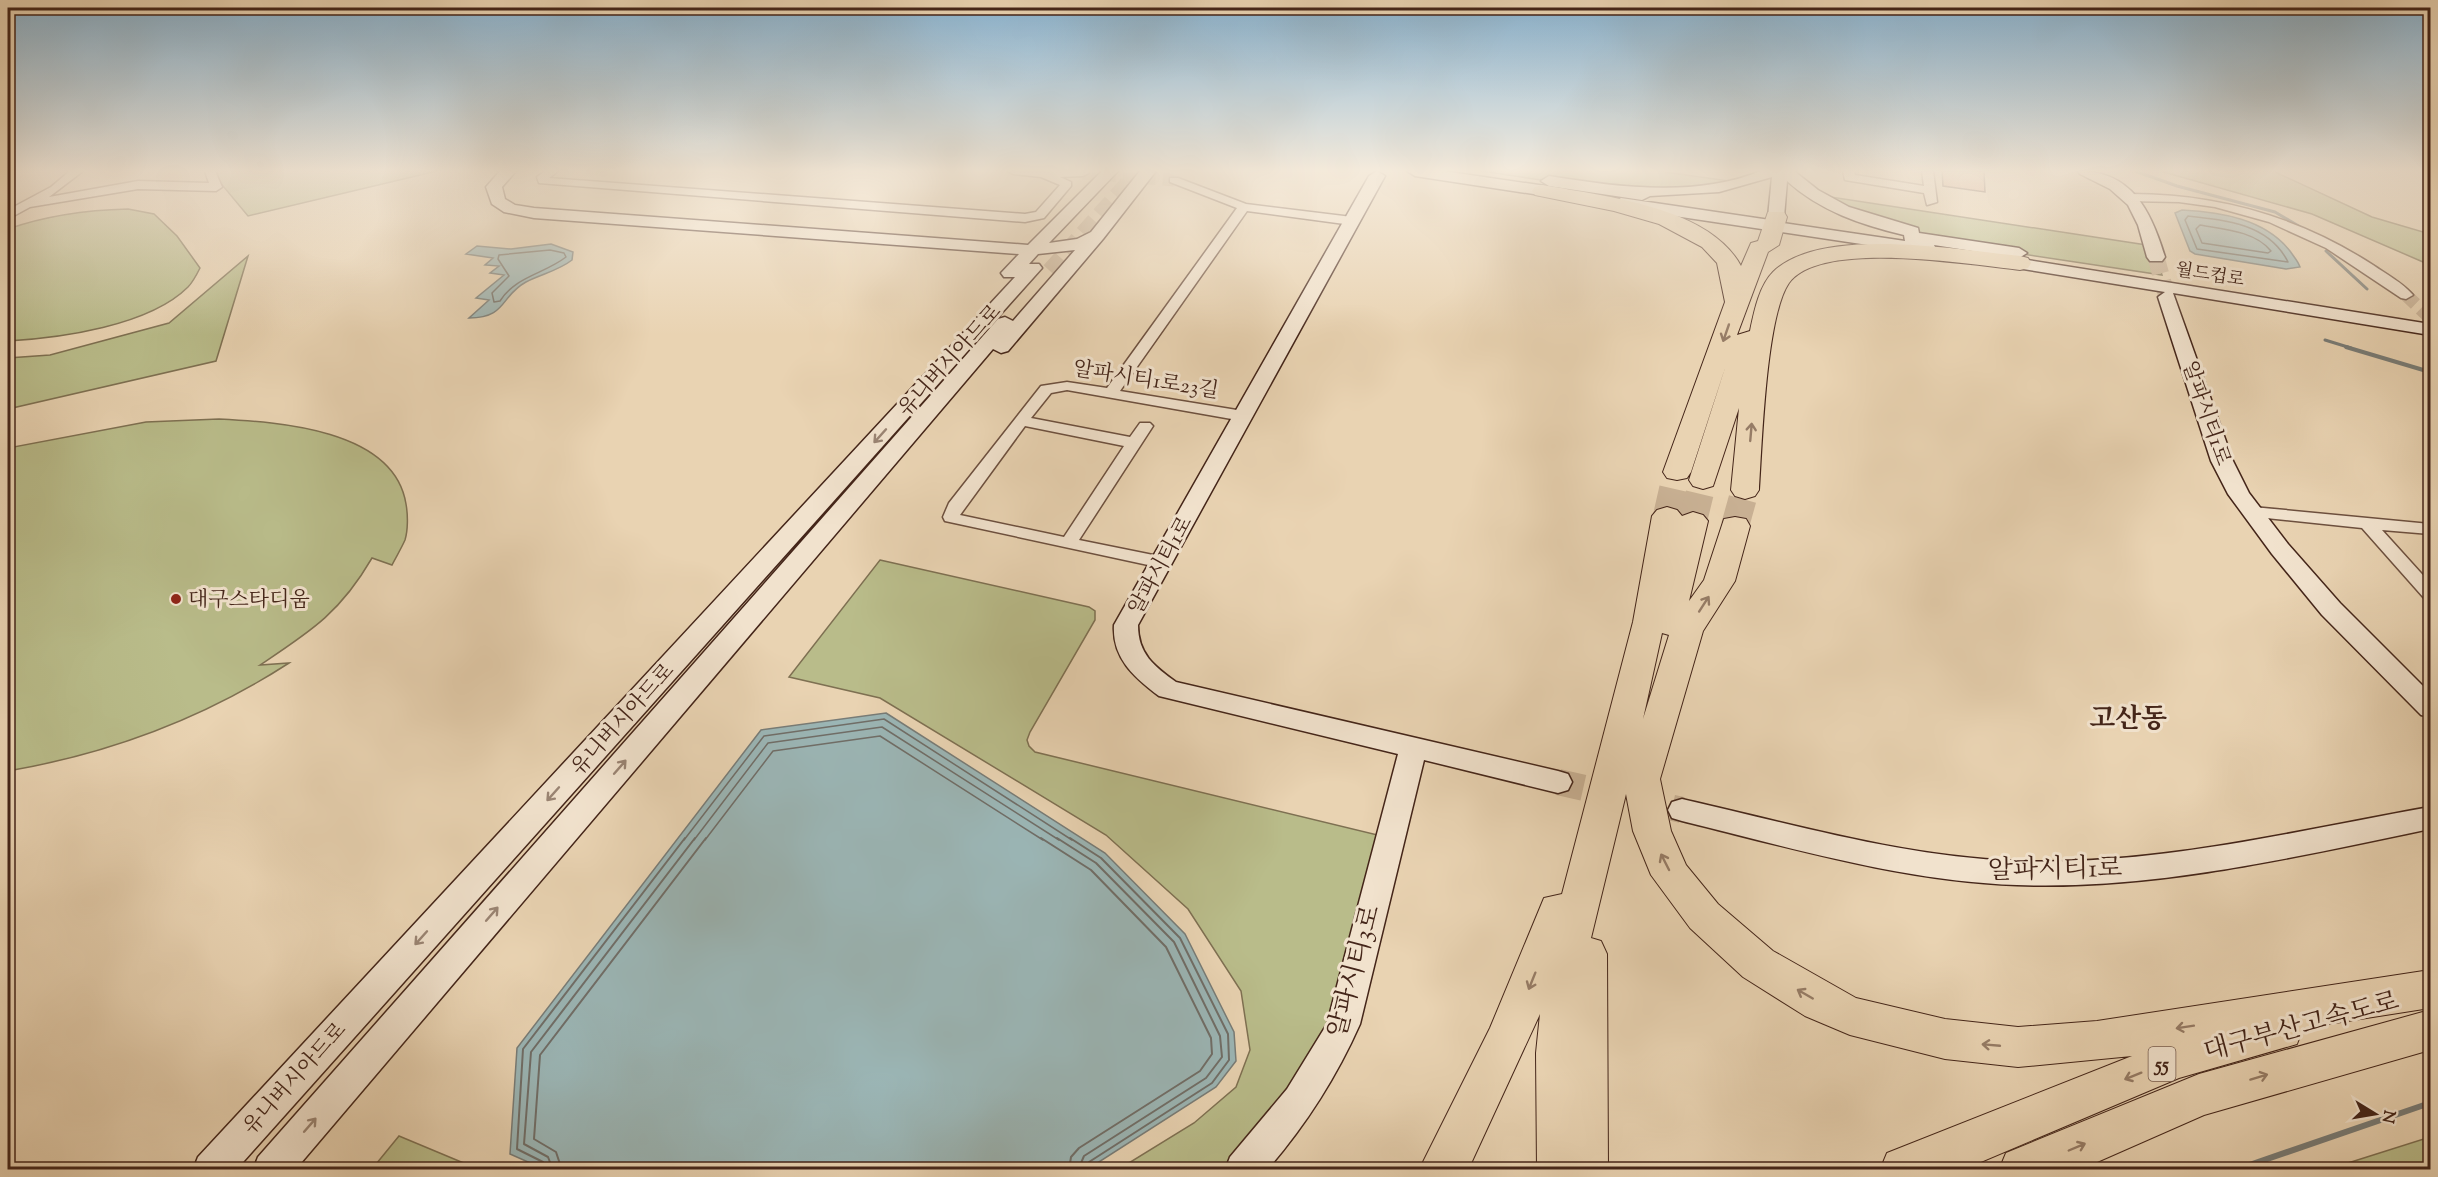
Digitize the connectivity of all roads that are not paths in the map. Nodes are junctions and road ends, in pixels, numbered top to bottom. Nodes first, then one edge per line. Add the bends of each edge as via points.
1 (706, 226) edge
2 (1104, 226) edge
3 (1230, 226) edge
4 (1349, 226) edge
5 (1679, 226) edge
6 (1753, 226) edge
7 (1759, 226) edge
8 (1772, 226) edge
9 (1886, 226) edge
10 (2147, 226) edge
11 (2284, 226) edge
12 (1056, 227) joint
13 (1772, 229) junction
14 (1097, 235) junction
15 (974, 246) junction
16 (1996, 250) junction
17 (2156, 257) tunnel mouth
18 (1038, 263) junction
19 (2020, 263) junction
20 (1005, 278) junction
21 (2406, 295) tunnel mouth
22 (2168, 297) tunnel mouth
23 (1737, 302) junction
24 (2430, 317) edge
25 (2430, 329) edge
26 (1111, 393) junction
27 (1243, 416) junction
28 (1021, 422) junction
29 (1145, 426) dead end
30 (1134, 443) junction
31 (1677, 472) tunnel mouth
32 (1703, 480) tunnel mouth
33 (1745, 490) tunnel mouth
34 (2253, 512) junction
35 (1679, 519) tunnel mouth
36 (2367, 523) junction
37 (1735, 526) tunnel mouth
38 (2430, 528) edge
39 (1068, 543) junction
40 (1162, 562) junction
41 (2430, 594) edge
42 (691, 663) junction
43 (1649, 691) junction
44 (2430, 708) edge
45 (1413, 748) junction
46 (1622, 772) junction
47 (1558, 782) tunnel mouth
48 (1682, 810) tunnel mouth
49 (2430, 818) edge
50 (2430, 1003) edge
51 (211, 1170) edge
52 (271, 1170) edge
53 (1243, 1170) edge
54 (1443, 1170) edge
55 (1561, 1170) edge
56 (1584, 1170) edge
57 (1904, 1170) edge
58 (2023, 1170) edge

1 - 15 main road
2 - 14 main road
3 - 26 street
4 - 27 main road, 알파시티1로
5 - 23 highway via 1726,259
6 - 13 main road, 월드컵로
7 - 13 main road, 월드컵로
8 - 13 main road
9 - 16 main road
10 - 17 main road
11 - 21 street via 2361,261
12 - 15 main road
12 - 18 main road
13 - 16 main road, 월드컵로
13 - 19 main road, 월드컵로
13 - 23 highway via 1759,248
13 - 32 highway via 1774,250
14 - 18 main road
14 - 42 main road via 812,566
15 - 18 main road
15 - 20 main road via 996,259
16 - 24 main road, 월드컵로
18 - 20 main road
18 - 42 main road, 유니버시아드로
18 -> 42 main road, 유니버시아드로
19 - 25 main road, 월드컵로
33 -> 19 highway via 1762,331 1775,285 1788,270 1811,259 1853,251
20 - 42 main road via 748,557
22 - 34 main road, 알파시티1로 via 2222,461
23 -> 31 highway
26 - 27 street, 알파시티1로23길
26 - 28 street, 알파시티1로23길 via 1056,386 1047,389
27 - 40 main road, 알파시티1로
28 - 30 street
28 - 39 street, 알파시티1로23길 via 951,517
29 - 30 street
30 - 39 street
34 - 36 street
34 - 44 main road, 알파시티1로 via 2331,609
35 - 43 highway
36 - 38 street
36 - 41 street
43 -> 37 highway via 1719,581
39 - 40 street, 알파시티1로23길
40 - 45 main road, 알파시티1로 via 1126,626 1130,656 1142,672 1168,689
42 -> 51 main road, 유니버시아드로
52 -> 42 main road, 유니버시아드로
43 - 46 highway
45 - 47 main road, 알파시티1로
45 - 53 main road, 알파시티3로 via 1339,1034 1330,1056 1301,1101
50 -> 46 highway via 2042,1046 1988,1045 1895,1029 1850,1016 1799,990 1758,964 1704,916 1671,875 1646,811
46 -> 54 highway via 1493,1075
46 - 55 highway via 1566,954 1558,1053
46 - 56 highway via 1586,957
48 - 49 main road, 알파시티1로 via 1889,857 2015,873 2078,873 2170,864
50 -> 57 highway, 대구부산고속도로 / 55 via 2175,1059
58 -> 50 highway, 대구부산고속도로 / 55

